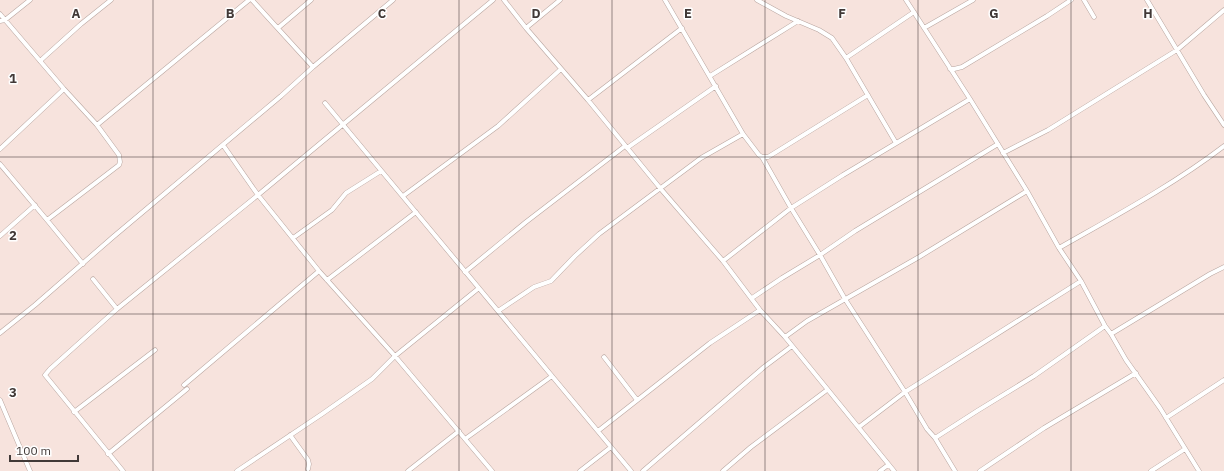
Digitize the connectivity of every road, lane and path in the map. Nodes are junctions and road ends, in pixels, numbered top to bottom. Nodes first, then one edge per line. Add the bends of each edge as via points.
1 (30, 0) edge
2 (111, 0) edge
3 (249, 0) edge
4 (252, 0) edge
5 (311, 0) edge
6 (393, 0) edge
7 (493, 0) edge
8 (504, 0) edge
9 (560, 0) edge
10 (666, 0) edge
11 (757, 0) edge
12 (906, 0) edge
13 (972, 0) edge
14 (1071, 0) edge
15 (1084, 0) edge
16 (1148, 0) edge
17 (1224, 10) edge
18 (914, 12) junction
19 (0, 14) edge
20 (1094, 17) dead end
21 (5, 20) junction
22 (0, 21) edge
23 (798, 21) junction
24 (278, 28) junction
25 (526, 28) junction
26 (682, 28) junction
27 (924, 28) junction
28 (1177, 50) junction
29 (846, 58) junction
30 (40, 61) junction
31 (313, 67) junction
32 (561, 69) junction
33 (950, 69) junction
34 (710, 76) junction
35 (716, 86) junction
36 (64, 89) junction
37 (868, 95) junction
38 (970, 99) junction
39 (588, 100) junction
40 (325, 103) dead end
41 (97, 125) junction
42 (342, 125) junction
43 (1224, 125) edge
44 (743, 134) junction
45 (896, 143) junction
46 (998, 144) junction
47 (223, 145) junction
48 (1224, 146) edge
49 (626, 147) junction
50 (0, 149) edge
51 (1003, 153) junction
52 (762, 157) junction
53 (0, 164) edge
54 (381, 171) junction
55 (660, 188) junction
56 (1027, 191) junction
57 (258, 195) junction
58 (403, 196) junction
59 (35, 205) junction
60 (791, 208) junction
61 (416, 212) junction
62 (47, 220) junction
63 (0, 236) edge
64 (293, 238) junction
65 (1059, 248) junction
66 (820, 255) junction
67 (723, 261) junction
68 (83, 264) junction
69 (1224, 267) edge
70 (320, 271) junction
71 (465, 272) junction
72 (93, 279) dead end
73 (327, 280) junction
74 (1081, 281) junction
75 (479, 288) junction
76 (752, 298) junction
77 (845, 299) junction
78 (117, 309) junction
79 (760, 310) junction
80 (498, 312) junction
81 (1105, 326) junction
82 (0, 333) edge
83 (1111, 334) junction
84 (785, 337) junction
85 (792, 346) junction
86 (155, 350) dead end
87 (395, 356) junction
88 (604, 357) dead end
89 (1136, 373) junction
90 (552, 376) junction
91 (1224, 380) edge
92 (827, 390) junction
93 (905, 392) junction
94 (0, 400) edge
95 (637, 400) junction
96 (74, 412) junction
97 (1166, 418) junction
98 (859, 427) junction
99 (459, 431) junction
100 (598, 431) junction
101 (290, 435) junction
102 (935, 438) junction
103 (465, 439) junction
104 (611, 447) junction
105 (1185, 449) junction
106 (108, 454) junction
107 (888, 465) junction
108 (308, 469) dead end
109 (30, 471) edge
110 (123, 471) edge
111 (237, 471) edge
112 (408, 471) edge
113 (492, 471) edge
114 (580, 471) edge
115 (631, 471) edge
116 (642, 471) edge
117 (723, 471) edge
118 (880, 471) edge
119 (894, 471) edge
120 (955, 471) edge
121 (980, 471) edge
122 (1150, 471) edge
123 (1199, 471) edge

1 - 21 street
2 - 30 street
3 - 41 street
4 - 24 street
5 - 24 street
6 - 31 street
7 - 42 street
8 - 25 street
9 - 25 street
10 - 26 street
11 - 23 street
12 - 18 street
13 - 27 street
14 - 33 street via 962,67
15 - 20 street
16 - 28 street
17 - 28 street
18 - 27 street
18 - 29 street
19 - 21 street
21 - 22 street
21 - 30 street
23 - 29 street via 829,35
23 - 34 street
24 - 31 street
25 - 32 street
26 - 34 street
26 - 39 street
27 - 33 street
28 - 43 street
28 - 51 street via 1048,130
29 - 37 street
30 - 36 street
31 - 47 street
32 - 39 street
32 - 58 street via 498,126
33 - 38 street
34 - 35 street
35 - 44 street
35 - 49 street
36 - 41 street
36 - 50 street
37 - 45 street
37 - 52 street via 768,157
38 - 45 street
38 - 46 street
39 - 49 street
40 - 42 street
41 - 62 street via 120,158 120,164
42 - 54 street
42 - 57 street
44 - 52 street
44 - 55 street via 701,158
45 - 60 street
46 - 51 street
46 - 66 street
47 - 57 street
47 - 68 street
48 - 65 street via 1145,198
49 - 55 street
49 - 71 street via 544,208
51 - 56 street
52 - 60 street
53 - 59 street
54 - 58 street
54 - 64 street via 346,193 332,210
55 - 67 street
55 - 80 street via 599,234 551,282 534,287
56 - 65 street
56 - 77 street
57 - 64 street
57 - 78 street
58 - 61 street
59 - 62 street
59 - 63 street
60 - 66 street
60 - 67 street
61 - 71 street
61 - 73 street
62 - 68 street
64 - 70 street
65 - 74 street
66 - 76 street
66 - 77 street
67 - 76 street
68 - 82 street
69 - 83 street
70 - 73 street
70 - 106 street
71 - 75 street
72 - 78 street
73 - 87 street
74 - 81 street
74 - 93 street
75 - 80 street
75 - 87 street
76 - 79 street
77 - 84 street
77 - 93 street
78 - 96 street via 45,375
79 - 84 street
79 - 95 street via 710,343
80 - 90 street
81 - 83 street
81 - 102 street via 1034,376
83 - 89 street
84 - 85 street
85 - 92 street
85 - 116 street
86 - 96 street
87 - 99 street
87 - 101 street via 372,379
88 - 95 street
89 - 97 street
89 - 121 street via 1044,428
90 - 100 street
90 - 103 street
91 - 97 street
92 - 98 street
92 - 117 street via 750,447
93 - 98 street
93 - 102 street
94 - 109 street
95 - 100 street
96 - 106 street
97 - 105 street
98 - 107 street
99 - 103 street
99 - 112 street
100 - 104 street
101 - 108 street via 308,460
101 - 111 street
102 - 120 street
103 - 113 street
104 - 114 street
104 - 115 street
105 - 122 street
105 - 123 street
106 - 110 street
107 - 118 street
107 - 119 street

